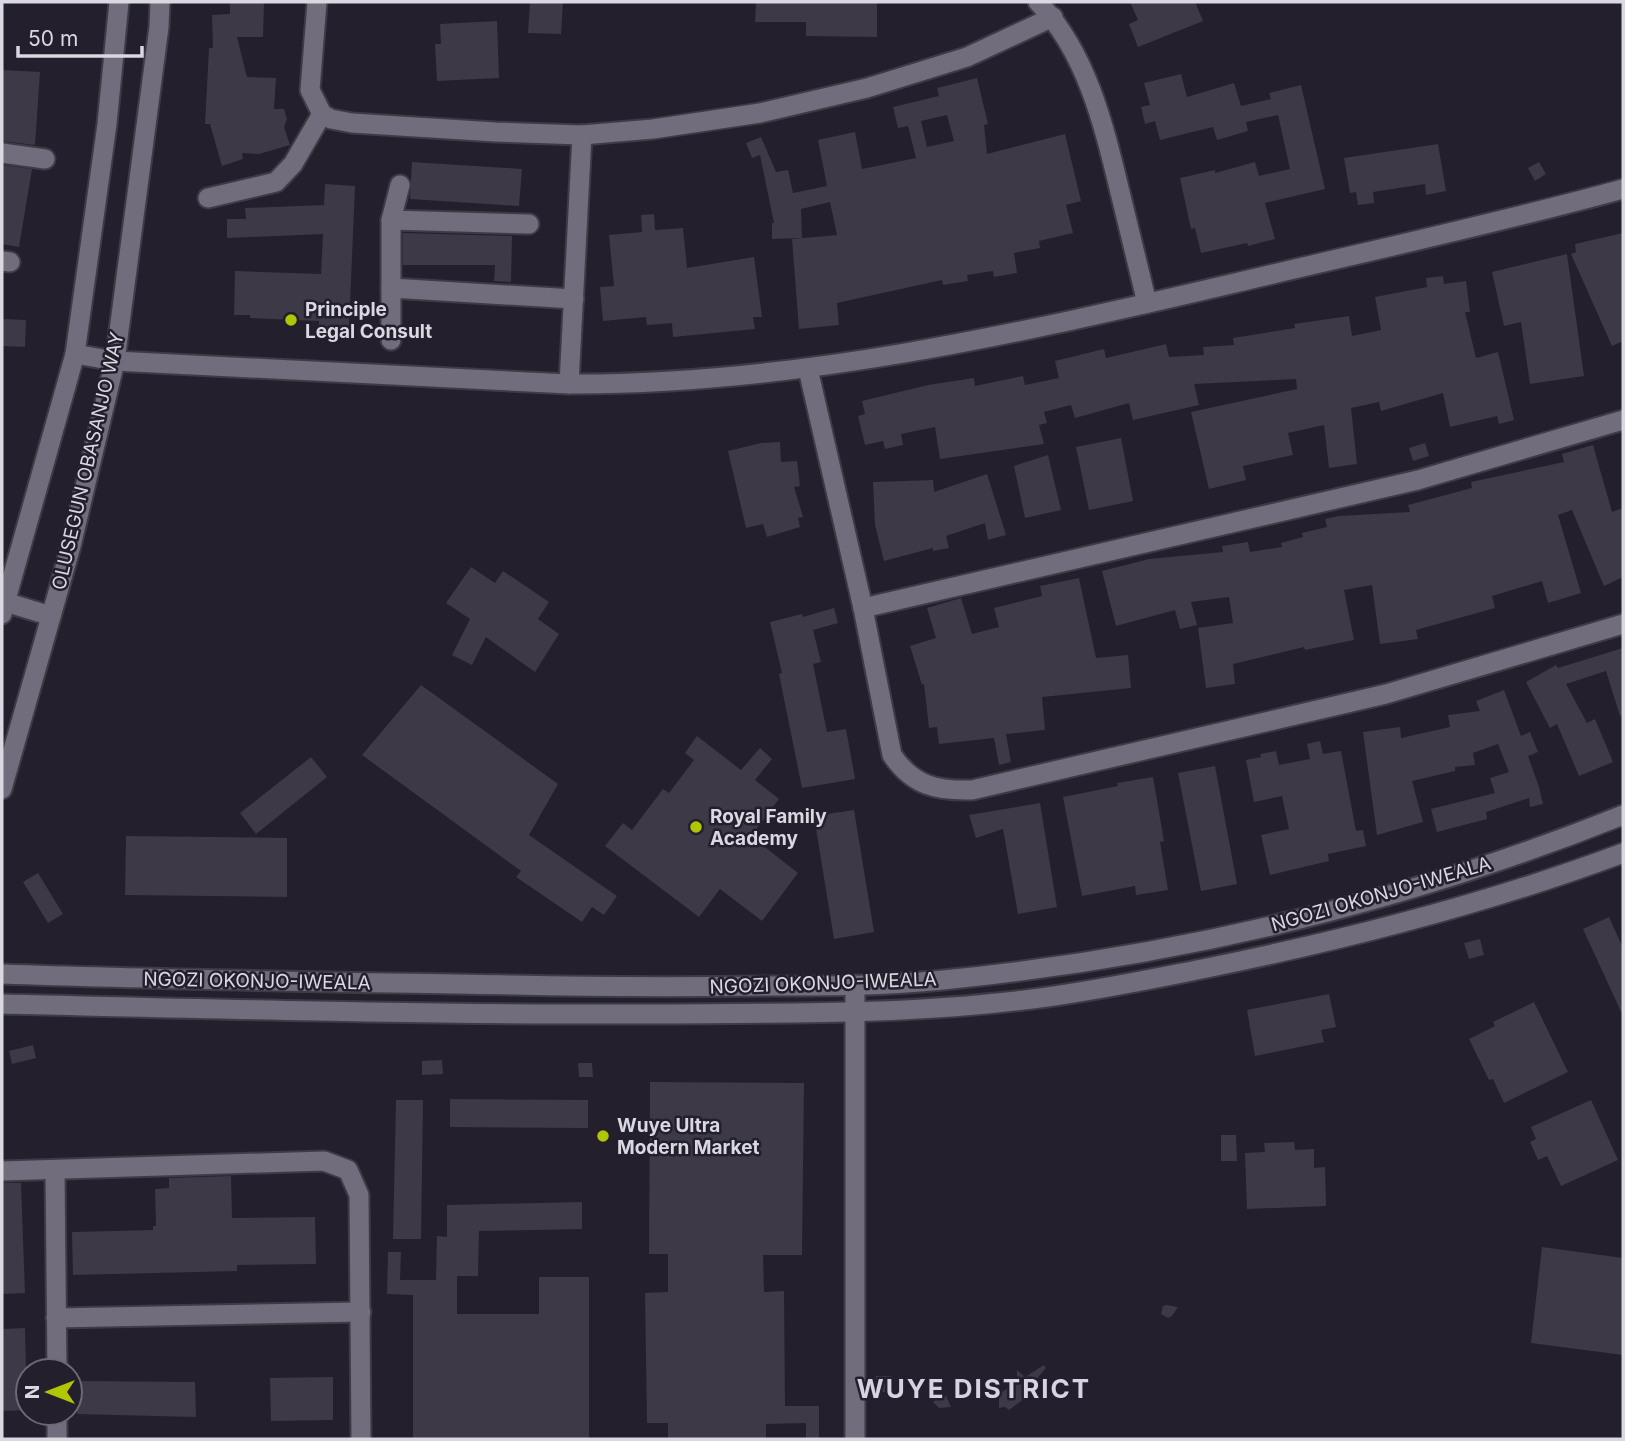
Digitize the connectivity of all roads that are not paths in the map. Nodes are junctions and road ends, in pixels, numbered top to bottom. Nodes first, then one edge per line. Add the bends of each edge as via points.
1 (119, 2) edge
2 (160, 2) edge
3 (317, 2) edge
4 (1038, 2) edge
5 (1053, 17) junction
6 (322, 114) junction
7 (582, 135) junction
8 (2, 153) edge
9 (45, 159) dead end
10 (400, 185) dead end
11 (1623, 190) edge
12 (208, 198) dead end
13 (391, 220) junction
14 (529, 224) dead end
15 (391, 288) junction
16 (574, 299) junction
17 (1147, 303) junction
18 (391, 340) dead end
19 (75, 354) junction
20 (115, 361) junction
21 (808, 369) junction
22 (569, 384) junction
23 (1623, 420) edge
24 (3, 606) edge
25 (863, 608) junction
26 (51, 617) junction
27 (1623, 624) edge
28 (2, 789) edge
29 (1623, 815) edge
30 (1623, 853) edge
31 (2, 974) edge
32 (855, 985) junction
33 (2, 1004) edge
34 (854, 1013) junction
35 (2, 1171) edge
36 (55, 1171) junction
37 (361, 1312) junction
38 (57, 1318) junction
39 (57, 1357) edge
40 (361, 1439) edge
41 (855, 1439) edge

1 - 19 street, OLUSEGUN OBASANJO WAY
2 - 20 street, OLUSEGUN OBASANJO WAY
3 - 6 street via 310,90
4 - 5 street
5 - 7 street via 967,57 867,88 760,113 653,130
5 - 17 street via 1074,51 1106,136
6 - 7 street via 352,123
6 - 12 street via 293,164 276,182
7 - 16 street
8 - 9 street
10 - 13 street
11 - 17 street
13 - 14 street
13 - 15 street
15 - 16 street
15 - 18 street
16 - 22 street
17 - 21 street
19 - 20 street
19 - 24 street, OLUSEGUN OBASANJO WAY
20 - 22 street
20 - 26 street, OLUSEGUN OBASANJO WAY
21 - 22 street via 625,384
21 - 25 street
23 - 25 street via 1418,480
24 - 26 street
25 - 27 street via 892,755 912,779 953,791 1386,694
26 - 28 street, OLUSEGUN OBASANJO WAY
29 - 32 street, NGOZI OKONJO-IWEALA via 1347,908 1211,940 1054,967
30 - 34 street, NGOZI OKONJO-IWEALA via 1457,908 1293,951 1032,999
31 - 32 street, NGOZI OKONJO-IWEALA via 655,988
32 - 34 street
33 - 34 street, NGOZI OKONJO-IWEALA via 362,1014
34 - 41 street
35 - 36 street
36 - 37 street via 324,1161 348,1170 359,1195
36 - 38 street
37 - 38 street
37 - 40 street
38 - 39 street

